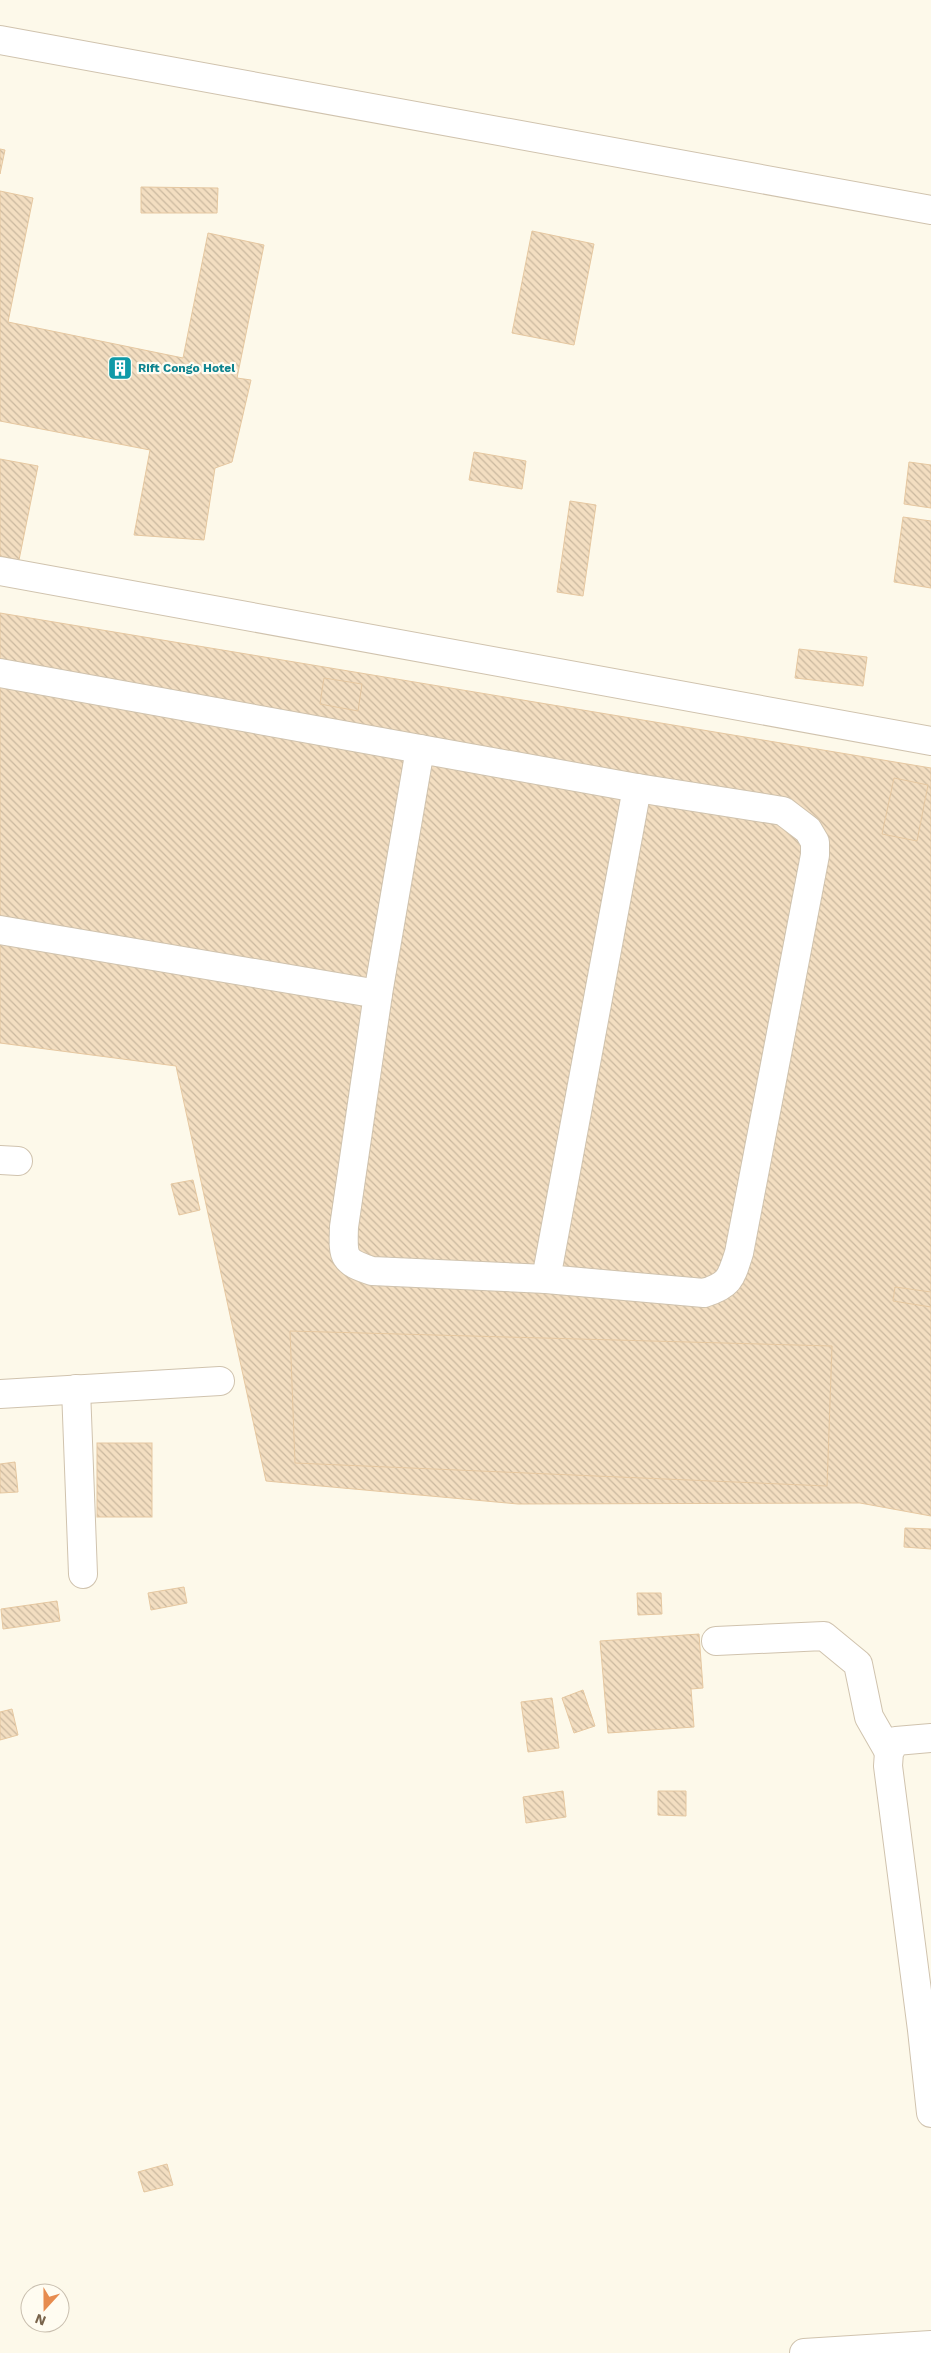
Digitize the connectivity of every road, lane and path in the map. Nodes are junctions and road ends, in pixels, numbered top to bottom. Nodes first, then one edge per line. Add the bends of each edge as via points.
1 (0, 40) edge
2 (931, 210) edge
3 (0, 571) edge
4 (0, 673) edge
5 (931, 741) edge
6 (420, 749) junction
7 (636, 788) junction
8 (0, 930) edge
9 (378, 994) junction
10 (546, 1279) junction
11 (220, 1381) dead end
12 (76, 1389) junction
13 (0, 1394) edge
14 (83, 1574) dead end
15 (716, 1641) dead end
16 (931, 1738) edge
17 (888, 1752) junction
18 (931, 2113) edge
19 (931, 2345) edge
20 (804, 2353) edge

1 - 2 street
3 - 5 street
4 - 6 street
6 - 7 street
6 - 9 street
7 - 10 street
7 - 10 street via 783,811 808,830 815,842 815,855 733,1271 722,1287 704,1293
8 - 9 street
9 - 10 street via 344,1227 344,1251 352,1264 372,1272
11 - 12 street
12 - 13 street
12 - 14 street
15 - 17 street via 824,1636 858,1664 869,1717
16 - 17 street via 896,1741
17 - 18 street
19 - 20 street

